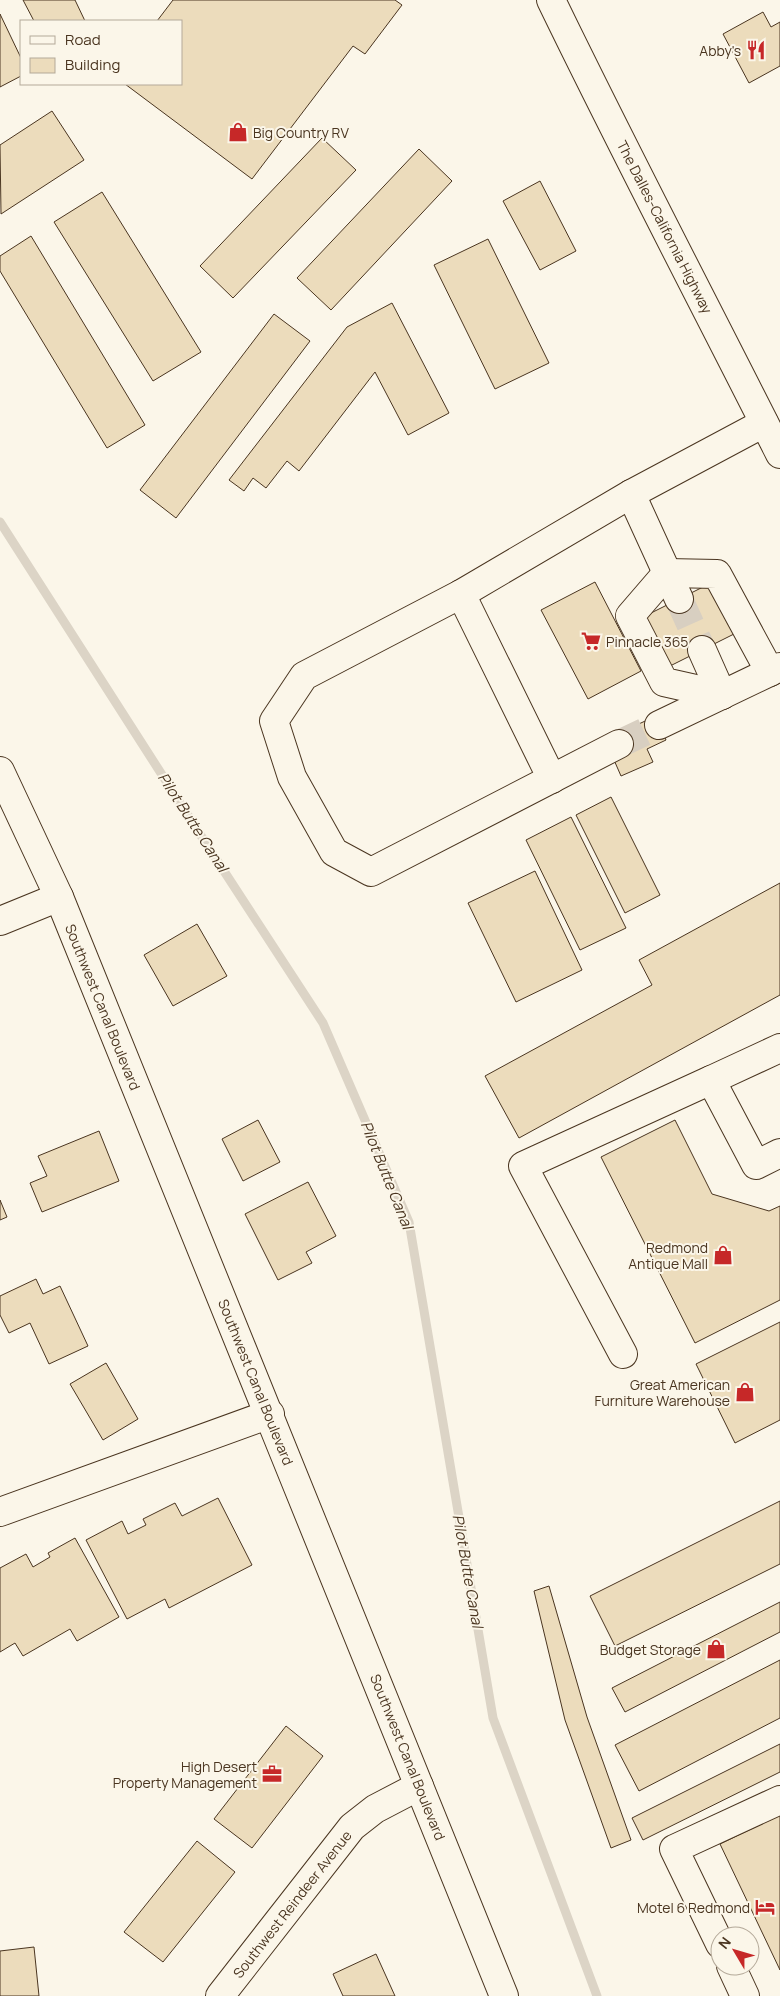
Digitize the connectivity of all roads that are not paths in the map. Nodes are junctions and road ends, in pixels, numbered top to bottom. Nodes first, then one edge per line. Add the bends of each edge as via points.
1 (551, 0) edge
2 (764, 423) junction
3 (780, 454) edge
4 (631, 494) junction
5 (667, 573) junction
6 (461, 594) junction
7 (679, 600) tunnel mouth
8 (702, 650) tunnel mouth
9 (775, 670) edge
10 (722, 695) junction
11 (659, 725) tunnel mouth
12 (619, 744) tunnel mouth
13 (0, 771) edge
14 (552, 779) junction
15 (59, 897) junction
16 (0, 921) edge
17 (780, 1048) edge
18 (711, 1080) junction
19 (780, 1153) edge
20 (623, 1354) dead end
21 (270, 1414) junction
22 (0, 1512) edge
23 (420, 1786) junction
24 (780, 1800) edge
25 (711, 1926) edge
26 (736, 1976) edge
27 (220, 1996) edge
28 (504, 1996) edge
29 (745, 1996) edge

1 - 2 main road, The Dalles-California Highway
2 - 3 main road, The Dalles-California Highway
2 - 4 main road
4 - 5 main road
4 - 6 main road
5 - 7 main road
5 - 9 main road via 717,574
5 - 10 main road via 630,616 664,682
6 - 14 main road
6 - 14 main road via 304,676 274,721 292,777 334,852 371,872
8 - 10 main road
9 - 10 main road
10 - 11 main road
12 - 14 main road
13 - 15 main road, Southwest Canal Boulevard
15 - 16 main road
15 - 21 main road, Southwest Canal Boulevard
17 - 18 main road
18 - 19 main road via 756,1165
18 - 20 main road via 524,1166
21 - 22 main road
21 - 23 main road, Southwest Canal Boulevard
23 - 27 main road, Southwest Reindeer Avenue via 375,1809 352,1827
23 - 28 main road, Southwest Canal Boulevard
24 - 25 main road via 674,1850
26 - 29 main road

